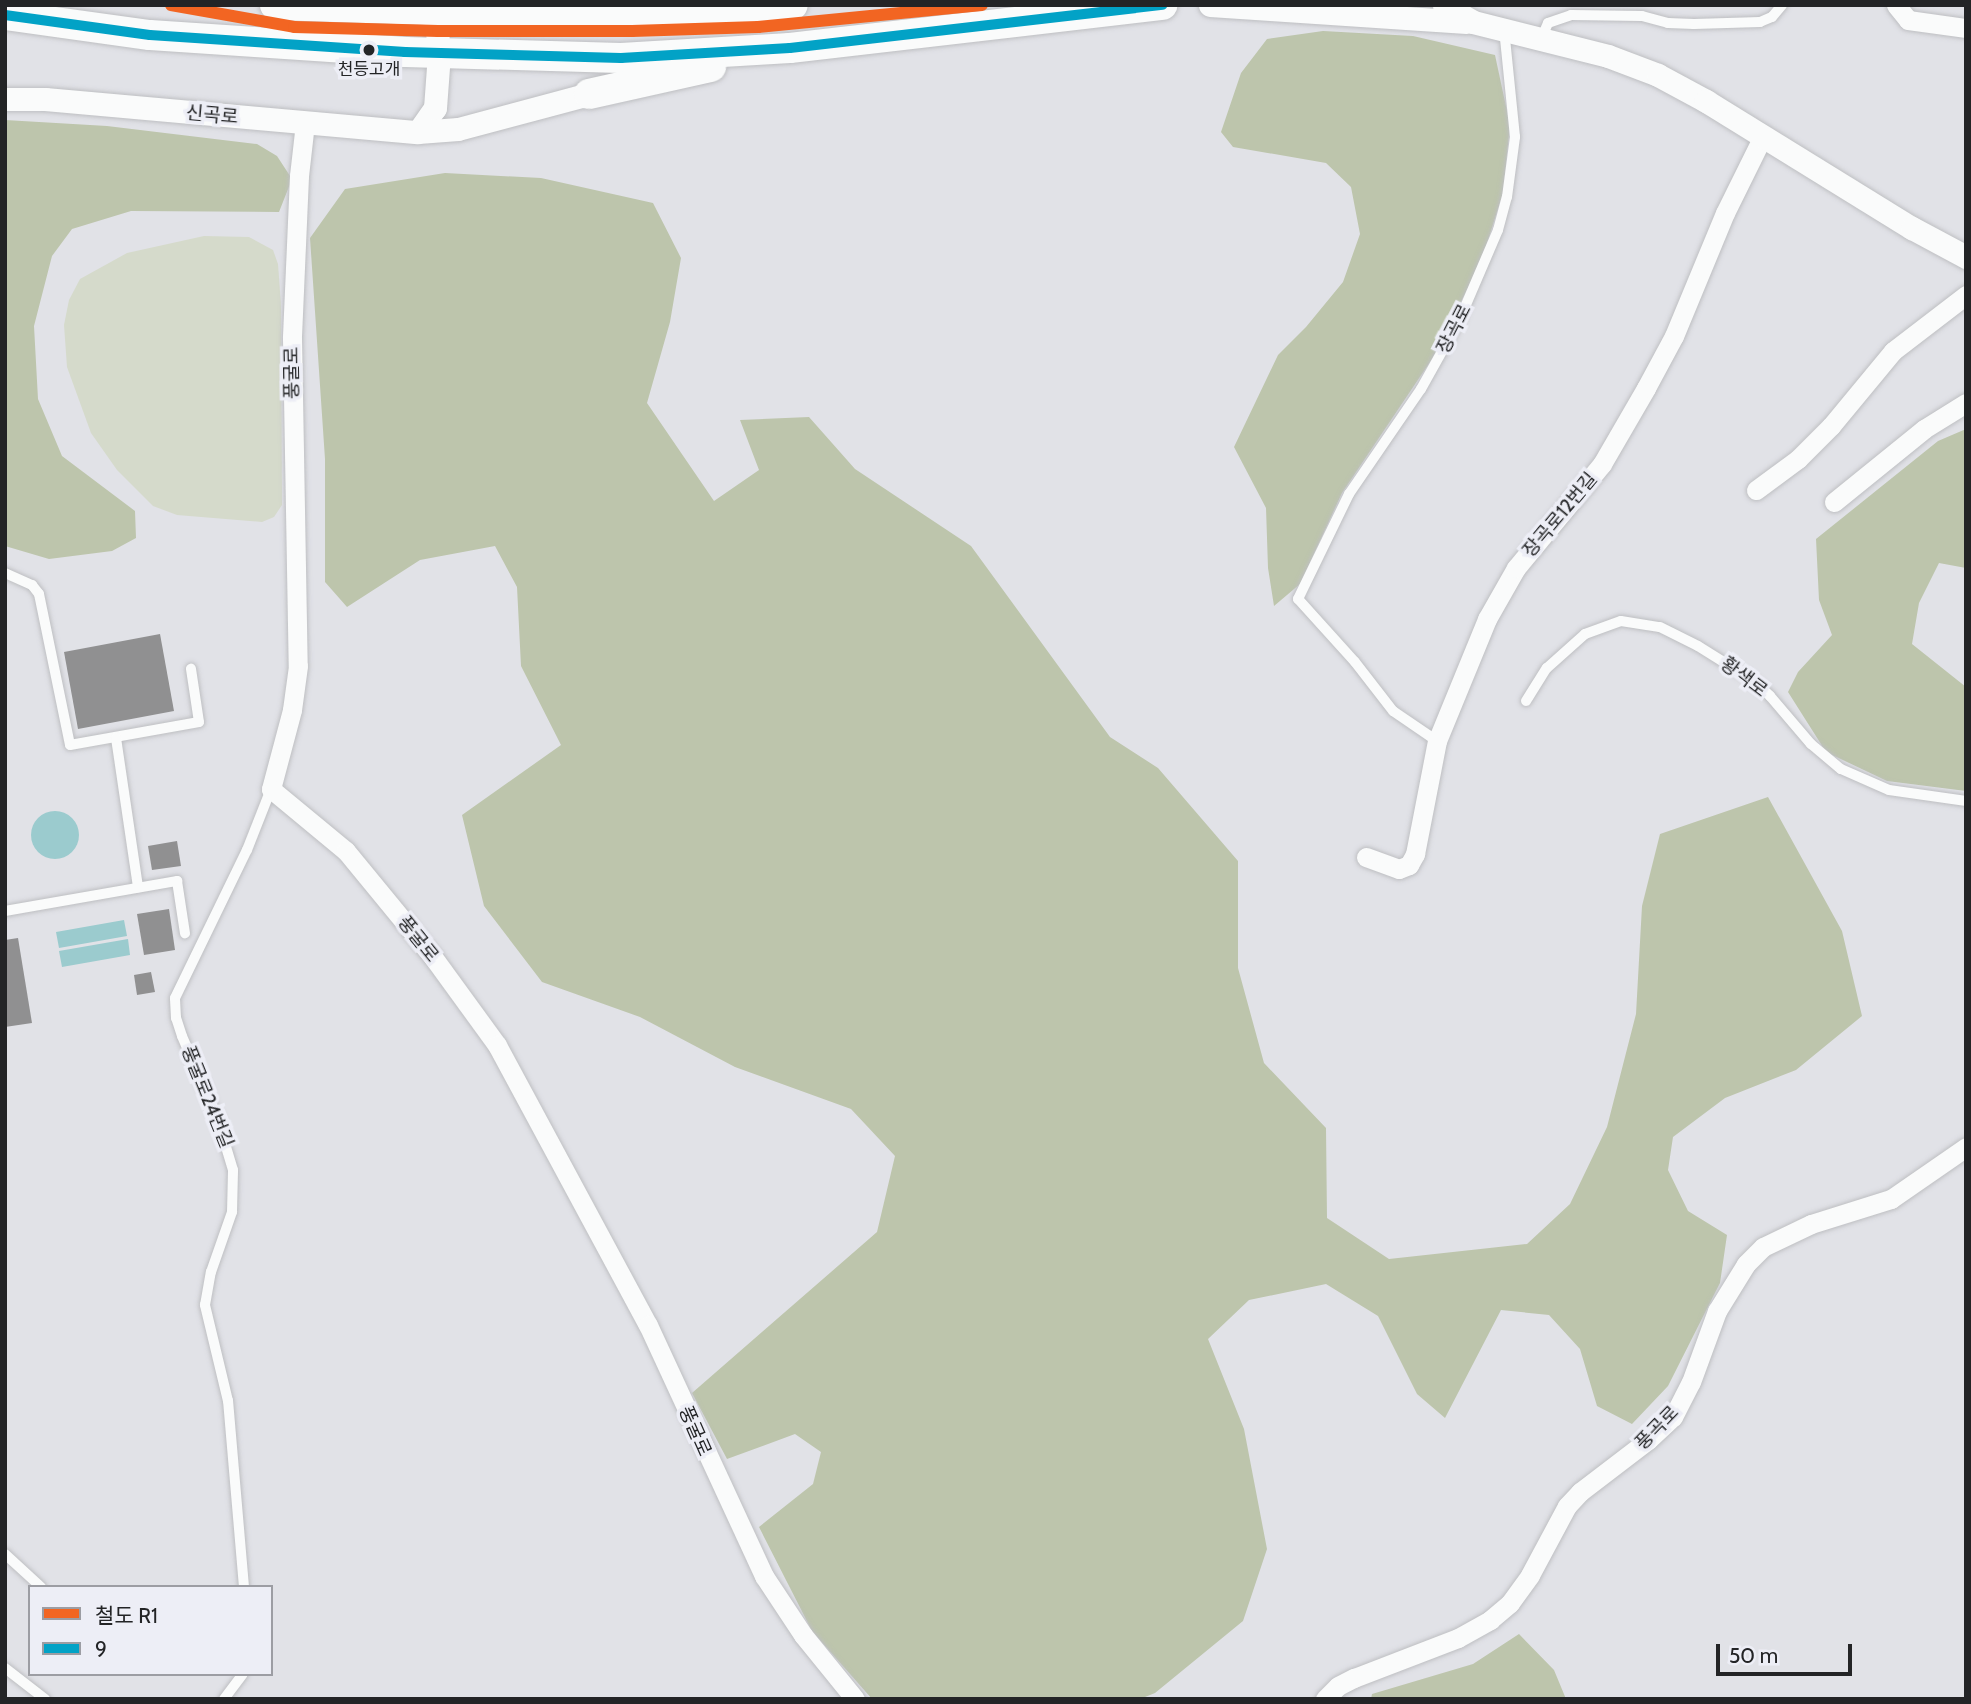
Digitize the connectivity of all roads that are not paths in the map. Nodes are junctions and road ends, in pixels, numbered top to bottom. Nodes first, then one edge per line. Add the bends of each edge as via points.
1 (275, 5) edge
2 (793, 5) edge
3 (1163, 5) edge
4 (1210, 5) edge
5 (1444, 5) edge
6 (1782, 5) edge
7 (1896, 5) edge
8 (372, 6) edge
9 (435, 10) junction
10 (1630, 11) edge
11 (5, 15) edge
12 (1473, 22) junction
13 (1966, 28) edge
14 (1503, 29) junction
15 (1542, 37) junction
16 (790, 48) junction
17 (439, 53) junction
18 (5, 88) edge
19 (589, 94) joint
20 (5, 99) edge
21 (46, 99) junction
22 (305, 123) junction
23 (418, 132) junction
24 (1763, 136) junction
25 (1963, 258) edge
26 (1966, 295) edge
27 (1966, 403) edge
28 (1756, 490) dead end
29 (1834, 502) dead end
30 (5, 573) edge
31 (191, 669) dead end
32 (1527, 701) dead end
33 (116, 738) junction
34 (1437, 741) junction
35 (271, 789) junction
36 (1966, 801) edge
37 (1366, 857) dead end
38 (138, 887) junction
39 (6, 910) edge
40 (185, 933) dead end
41 (1966, 1147) edge
42 (5, 1554) edge
43 (39, 1585) edge
44 (244, 1585) edge
45 (5, 1668) edge
46 (241, 1676) edge
47 (45, 1699) edge
48 (224, 1699) edge
49 (855, 1699) edge
50 (1325, 1699) edge

1 - 8 main road
2 - 9 main road via 615,16
3 - 16 main road
4 - 12 street
5 - 12 street
6 - 10 lane via 1760,22 1694,24
7 - 13 street via 1908,20
8 - 9 main road
9 - 17 street
10 - 15 lane via 1559,18 1548,23
11 - 17 main road via 150,35
12 - 14 street
14 - 15 street
14 - 34 lane, 장곡로 via 1515,137 1498,230 1459,321 1421,389 1349,494 1298,599 1393,711
15 - 24 street via 1658,75
16 - 17 main road via 621,58
16 - 19 main road
17 - 23 street via 435,108
18 - 21 street
19 - 23 street, 신곡로 via 458,129
20 - 21 street, 신곡로
21 - 22 street, 신곡로
22 - 23 street, 신곡로
22 - 35 street, 풍굴로 via 292,299 298,666 292,710
24 - 25 street
24 - 34 street, 장곡로12번길 via 1674,336 1602,464 1536,541 1499,596
26 - 28 street via 1893,351 1832,426
27 - 29 street via 1924,429
30 - 33 lane via 39,594 70,745
31 - 33 lane via 199,722
32 - 36 lane, 황색로 via 1548,668 1585,634 1621,621 1649,625 1698,646 1754,681 1811,744 1841,769 1889,790
33 - 38 lane
34 - 37 street, 장곡로12번길 via 1420,838 1409,865 1399,869
35 - 44 lane, 풍굴로24번길 via 247,850 175,998 182,1036 217,1117 233,1170 232,1212 205,1305 228,1401
35 - 49 street, 풍굴로 via 346,850 497,1045 648,1325 764,1576
38 - 39 lane
38 - 40 lane via 177,881
41 - 50 street, 풍곡로 via 1891,1199 1811,1224 1763,1247 1746,1264 1717,1311 1673,1416 1567,1506 1510,1603 1458,1638 1354,1678
42 - 43 lane
45 - 47 lane
46 - 48 lane

